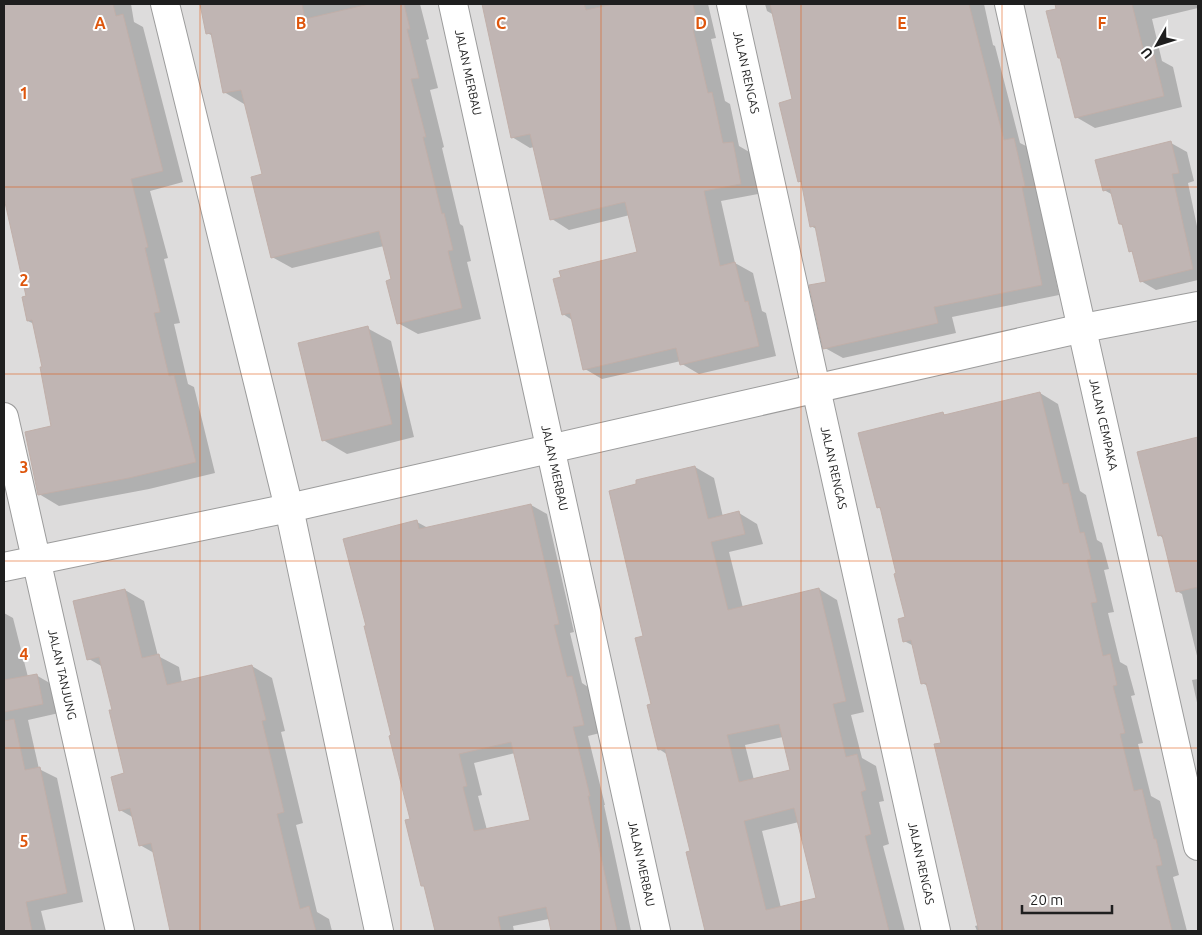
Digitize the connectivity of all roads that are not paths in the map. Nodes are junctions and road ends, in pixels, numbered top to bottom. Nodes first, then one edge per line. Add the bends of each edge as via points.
1 (164, 4) edge
2 (453, 4) edge
3 (731, 4) edge
4 (1010, 4) edge
5 (1198, 306) edge
6 (1082, 328) junction
7 (817, 387) junction
8 (4, 417) edge
9 (549, 448) junction
10 (289, 508) junction
11 (36, 560) junction
12 (4, 567) edge
13 (1198, 846) edge
14 (120, 931) edge
15 (379, 931) edge
16 (656, 931) edge
17 (936, 931) edge

1 - 10 street
2 - 9 street, JALAN MERBAU
3 - 7 street, JALAN RENGAS
4 - 6 street, JALAN CEMPAKA
5 - 6 street
6 - 7 street
6 - 13 street, JALAN CEMPAKA
7 - 9 street
7 - 17 street, JALAN RENGAS
8 - 11 street, JALAN TANJUNG
9 - 10 street
9 - 16 street, JALAN MERBAU
10 - 11 street
10 - 15 street
11 - 12 street
11 - 14 street, JALAN TANJUNG

